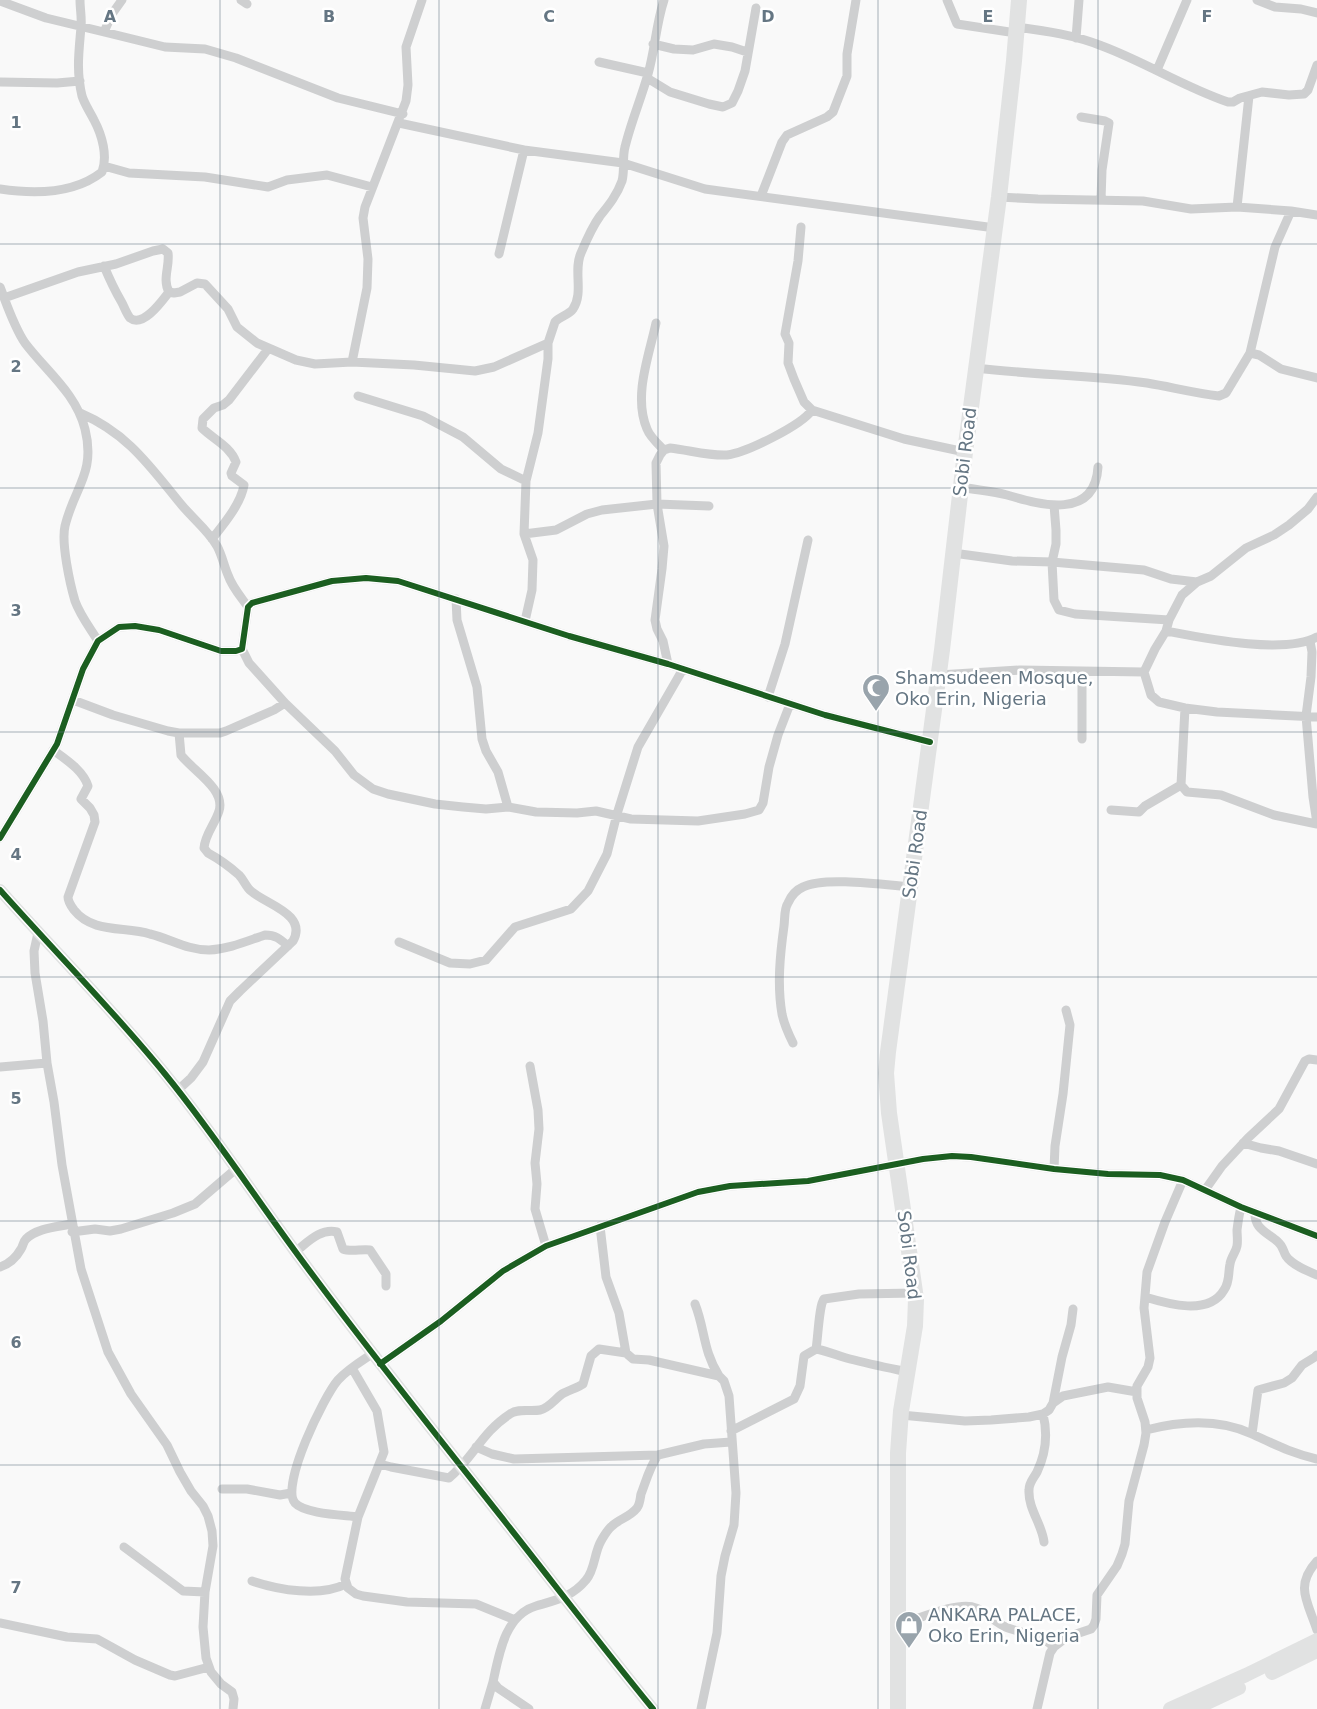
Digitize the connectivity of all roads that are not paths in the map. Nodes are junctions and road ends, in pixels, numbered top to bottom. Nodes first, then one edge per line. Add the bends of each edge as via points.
1 (80, 0) edge
2 (122, 0) edge
3 (422, 0) edge
4 (664, 0) edge
5 (856, 0) edge
6 (947, 0) edge
7 (1019, 0) edge
8 (1079, 0) edge
9 (1188, 0) edge
10 (1257, 0) edge
11 (0, 1) edge
12 (756, 8) dead end
13 (1317, 13) edge
14 (81, 26) junction
15 (1017, 30) junction
16 (104, 32) junction
17 (1076, 38) junction
18 (653, 44) junction
19 (747, 52) junction
20 (599, 62) dead end
21 (1317, 66) edge
22 (1157, 70) junction
23 (647, 75) junction
24 (80, 81) junction
25 (0, 82) edge
26 (1248, 96) junction
27 (1081, 117) dead end
28 (401, 118) junction
29 (524, 150) junction
30 (624, 163) junction
31 (104, 166) junction
32 (372, 186) junction
33 (0, 189) edge
34 (761, 196) junction
35 (999, 197) junction
36 (1101, 200) junction
37 (1237, 207) junction
38 (1291, 211) junction
39 (1317, 215) edge
40 (801, 227) dead end
41 (995, 228) junction
42 (499, 254) dead end
43 (104, 266) junction
44 (0, 287) edge
45 (169, 292) junction
46 (4, 298) junction
47 (656, 323) dead end
48 (548, 343) junction
49 (268, 349) junction
50 (1250, 353) junction
51 (352, 362) junction
52 (976, 368) junction
53 (1317, 378) edge
54 (358, 396) dead end
55 (812, 410) junction
56 (80, 413) junction
57 (664, 450) junction
58 (965, 452) junction
59 (1098, 466) dead end
60 (526, 481) junction
61 (961, 487) junction
62 (1317, 497) edge
63 (657, 504) junction
64 (1054, 505) junction
65 (709, 506) dead end
66 (524, 534) junction
67 (212, 539) junction
68 (808, 540) dead end
69 (953, 553) junction
70 (1052, 562) junction
71 (1197, 582) junction
72 (456, 599) junction
73 (248, 607) junction
74 (1169, 620) junction
75 (525, 621) junction
76 (1166, 631) junction
77 (1313, 639) edge
78 (98, 641) junction
79 (242, 649) junction
80 (668, 664) junction
81 (683, 669) junction
82 (1082, 671) junction
83 (1144, 672) junction
84 (939, 675) junction
85 (768, 698) junction
86 (73, 700) junction
87 (285, 703) junction
88 (790, 704) junction
89 (1184, 708) junction
90 (1306, 716) junction
91 (1317, 717) edge
92 (179, 733) junction
93 (1082, 739) dead end
94 (930, 742) junction
95 (53, 750) junction
96 (1182, 785) junction
97 (508, 807) junction
98 (1111, 810) dead end
99 (617, 814) junction
100 (1317, 823) edge
101 (0, 838) edge
102 (910, 887) junction
103 (0, 890) edge
104 (38, 933) junction
105 (399, 942) dead end
106 (288, 946) junction
107 (1066, 1010) dead end
108 (793, 1043) dead end
109 (1317, 1060) edge
110 (46, 1063) junction
111 (530, 1066) dead end
112 (0, 1067) edge
113 (178, 1090) junction
114 (1243, 1143) junction
115 (897, 1164) junction
116 (1317, 1164) edge
117 (237, 1168) junction
118 (1054, 1169) junction
119 (1183, 1180) junction
120 (1205, 1190) junction
121 (1241, 1207) junction
122 (1255, 1212) junction
123 (600, 1226) junction
124 (72, 1228) junction
125 (1317, 1236) edge
126 (546, 1246) junction
127 (295, 1252) junction
128 (0, 1267) edge
129 (1317, 1275) edge
130 (386, 1286) dead end
131 (915, 1293) junction
132 (1145, 1297) junction
133 (695, 1304) dead end
134 (1073, 1309) dead end
135 (816, 1349) junction
136 (626, 1353) junction
137 (1317, 1355) edge
138 (376, 1359) junction
139 (352, 1368) junction
140 (908, 1372) junction
141 (719, 1376) junction
142 (1137, 1392) junction
143 (1053, 1404) junction
144 (1043, 1414) junction
145 (900, 1415) junction
146 (731, 1430) junction
147 (1146, 1430) junction
148 (1252, 1434) junction
149 (731, 1442) junction
150 (476, 1446) junction
151 (658, 1455) junction
152 (1317, 1459) edge
153 (380, 1464) junction
154 (462, 1468) junction
155 (222, 1489) dead end
156 (291, 1493) junction
157 (358, 1517) junction
158 (1044, 1542) dead end
159 (124, 1546) dead end
160 (1317, 1561) edge
161 (252, 1581) dead end
162 (346, 1584) junction
163 (205, 1592) junction
164 (565, 1598) junction
165 (515, 1620) junction
166 (0, 1623) edge
167 (898, 1625) junction
168 (1317, 1630) edge
169 (1317, 1640) edge
170 (1054, 1647) junction
171 (1317, 1651) edge
172 (209, 1667) junction
173 (493, 1682) junction
174 (233, 1709) edge
175 (485, 1709) edge
176 (529, 1709) edge
177 (653, 1709) edge
178 (701, 1709) edge
179 (898, 1709) edge
180 (1037, 1709) edge
181 (1170, 1709) edge
182 (1194, 1709) edge

1 - 14 street
2 - 16 street
3 - 28 street via 406,47 408,85
4 - 18 street
5 - 34 street via 847,54 847,76 837,104 827,117 787,135
6 - 15 street via 957,24
7 - 15 highway, Sobi Road
8 - 17 street
9 - 22 street
10 - 13 street via 1275,7
11 - 14 street via 46,18
12 - 19 street
14 - 16 street
14 - 24 street via 78,44
15 - 17 street via 1049,31
15 - 35 highway, Sobi Road
16 - 28 street via 165,47 205,50 228,56
17 - 22 street
18 - 19 street via 674,50 693,50 714,44
18 - 23 street
19 - 23 street via 738,91 732,103 723,107 670,92
20 - 23 street
21 - 26 street via 1304,94 1262,92
22 - 26 street via 1228,102
23 - 30 street via 632,118
24 - 25 street
24 - 31 street via 82,96 103,144
26 - 37 street
27 - 36 street via 1109,123
28 - 29 street
28 - 32 street
29 - 30 street
29 - 42 street
30 - 34 street via 704,189
30 - 48 street via 623,179 617,193 590,231 580,255 575,305 555,322
31 - 32 street via 129,173 214,178 268,187 287,180 327,175
31 - 33 street via 102,172 83,184 59,190
32 - 51 street via 363,218 368,259 367,288
34 - 41 street
35 - 36 street
35 - 41 highway, Sobi Road
36 - 37 street via 1143,201 1191,209
37 - 38 street
38 - 39 street
38 - 50 street via 1275,247
40 - 55 street via 785,334 789,343 788,363 804,402
41 - 52 highway, Sobi Road
43 - 45 street via 166,250 169,259 165,279
43 - 45 street via 132,319 144,318
43 - 46 street
44 - 46 street
45 - 49 street via 180,292 197,283 205,284 228,309 237,327
46 - 56 street via 23,340 55,376
47 - 57 street via 641,397 648,431
48 - 51 street via 494,367 475,371
48 - 60 street via 538,433
49 - 51 street via 315,364
49 - 67 street via 229,400 202,419 202,428 233,454 236,462 232,476 244,485 227,520
50 - 52 street via 1226,393 1218,396 1080,376
50 - 53 street via 1281,369
52 - 58 highway, Sobi Road
54 - 60 street via 423,416 462,437 501,470
55 - 57 street via 778,436 729,455
55 - 58 street via 904,439
56 - 67 street via 110,428 134,449
56 - 78 street via 88,444 88,465 67,519 64,541 76,602
57 - 63 street via 656,463
58 - 61 highway, Sobi Road
59 - 64 street via 1095,484 1085,498
60 - 66 street
61 - 64 street
61 - 69 highway, Sobi Road
62 - 71 street via 1308,509 1274,535 1246,548 1211,576
63 - 65 street
63 - 66 street via 602,510 556,530
63 - 80 street via 664,546 655,620
64 - 70 street via 1056,544
66 - 75 street via 532,560 532,590
67 - 73 street via 228,576
68 - 85 street via 785,644
69 - 70 street via 1012,561
69 - 84 highway, Sobi Road
70 - 71 street via 1144,570
70 - 74 street via 1054,600 1059,610 1075,614
71 - 74 street via 1182,595
72 - 73 street via 398,581 366,578 332,581 266,598
72 - 75 street
72 - 97 street via 457,620 477,687 482,739 498,772
73 - 79 street
74 - 76 street
75 - 80 street
76 - 77 street via 1281,646
76 - 83 street
77 - 90 street
78 - 79 street via 119,627 135,626 159,630 221,652
78 - 86 street via 83,669
79 - 87 street via 249,663
80 - 81 street
81 - 85 street
81 - 99 street via 638,747
82 - 83 street
82 - 84 street via 1020,670
82 - 93 street
83 - 89 street via 1151,695 1159,702
84 - 94 highway, Sobi Road
85 - 88 street
86 - 92 street via 114,716
86 - 95 street
87 - 92 street via 226,731
87 - 97 street via 335,751 354,775 373,788 435,804 486,810
88 - 94 street
88 - 99 street via 778,735 759,810 698,821 631,818
89 - 90 street
89 - 96 street
90 - 91 street
90 - 100 street
92 - 106 street via 181,755 208,782 220,807 208,830 204,848 241,876 252,892 285,912 296,924 294,941
94 - 102 highway, Sobi Road
95 - 101 street
95 - 106 street via 85,778 88,786 81,799 95,818 68,897 81,917 100,926 141,931 191,948 222,949 273,935
96 - 98 street via 1139,812
96 - 100 street via 1187,792 1221,795 1274,815
97 - 99 street via 536,812 596,810
99 - 105 street via 607,854 588,891 571,909 515,927 486,960 470,964 450,963
102 - 108 street via 814,883 793,893 786,905 780,966 782,1015
102 - 115 highway, Sobi Road via 886,1073
103 - 104 street
104 - 110 street via 34,951 35,973
104 - 113 street via 104,1002
106 - 113 street via 230,1002 203,1062
107 - 118 street via 1070,1025
109 - 114 street via 1306,1061 1279,1109
110 - 112 street
110 - 124 street
111 - 126 street via 539,1120 535,1210
113 - 117 street
114 - 116 street
114 - 120 street
115 - 118 street via 952,1156
115 - 123 street via 808,1181 730,1186 698,1192
115 - 131 highway, Sobi Road
117 - 124 street via 194,1204 173,1213 121,1229
117 - 127 street
118 - 119 street via 1160,1175
119 - 120 street
119 - 132 street via 1147,1272
120 - 121 street
121 - 122 street
121 - 132 street via 1229,1279 1219,1297 1206,1305 1181,1305
122 - 125 street
122 - 129 street via 1258,1228 1281,1244 1290,1260
123 - 126 street
123 - 136 street via 606,1277 619,1313
124 - 128 street via 47,1229 32,1234 13,1260
124 - 163 street via 80,1270 108,1352 208,1516 213,1546
126 - 138 street via 503,1271 441,1321
127 - 130 street via 322,1233 337,1232 343,1249 348,1252 357,1249 370,1250 374,1254 386,1274
127 - 138 street
131 - 135 street via 859,1294 824,1299 820,1306
131 - 140 highway, Sobi Road via 915,1326
132 - 142 street via 1150,1358
133 - 141 street via 706,1349
134 - 143 street
135 - 140 street
135 - 146 street via 804,1356 800,1386 794,1399
136 - 141 street via 633,1359
136 - 150 street via 599,1348 591,1356 581,1386 541,1410 509,1414 488,1430
137 - 148 street via 1284,1383 1258,1390
138 - 139 street
138 - 154 street
139 - 153 street via 377,1411 384,1442
139 - 156 street via 338,1380 315,1418 300,1454
140 - 145 highway, Sobi Road
141 - 146 street via 724,1381 728,1396
142 - 143 street via 1108,1387 1063,1396
142 - 147 street
143 - 144 street
144 - 145 street via 964,1422
144 - 158 street via 1046,1425 1044,1454 1029,1492
145 - 167 highway, Sobi Road
146 - 149 street
147 - 148 street via 1196,1422 1213,1423
147 - 170 street via 1129,1501 1125,1544 1117,1566 1097,1595 1094,1625
148 - 152 street via 1294,1454
149 - 151 street via 704,1444
149 - 178 street via 736,1509 725,1556 717,1633
150 - 151 street via 514,1459
150 - 154 street
151 - 164 street via 638,1506 611,1526 599,1544 589,1576
153 - 154 street via 447,1478
153 - 157 street
154 - 164 street
155 - 156 street via 246,1489 280,1496
156 - 157 street via 299,1506 309,1510
157 - 162 street
159 - 163 street via 183,1591
160 - 168 street via 1308,1574 1304,1589
161 - 162 street via 291,1590 330,1589
162 - 165 street via 363,1596 407,1602 476,1604
163 - 172 street via 203,1627
164 - 165 street via 534,1607
164 - 177 street
165 - 173 street via 501,1647
166 - 172 street via 66,1637 97,1639 170,1676
167 - 170 street via 932,1612 973,1607 1007,1628 1040,1637
167 - 179 highway, Sobi Road
169 - 181 main road
170 - 180 street
171 - 182 main road
172 - 174 street via 221,1684 232,1692
173 - 175 street
173 - 176 street

